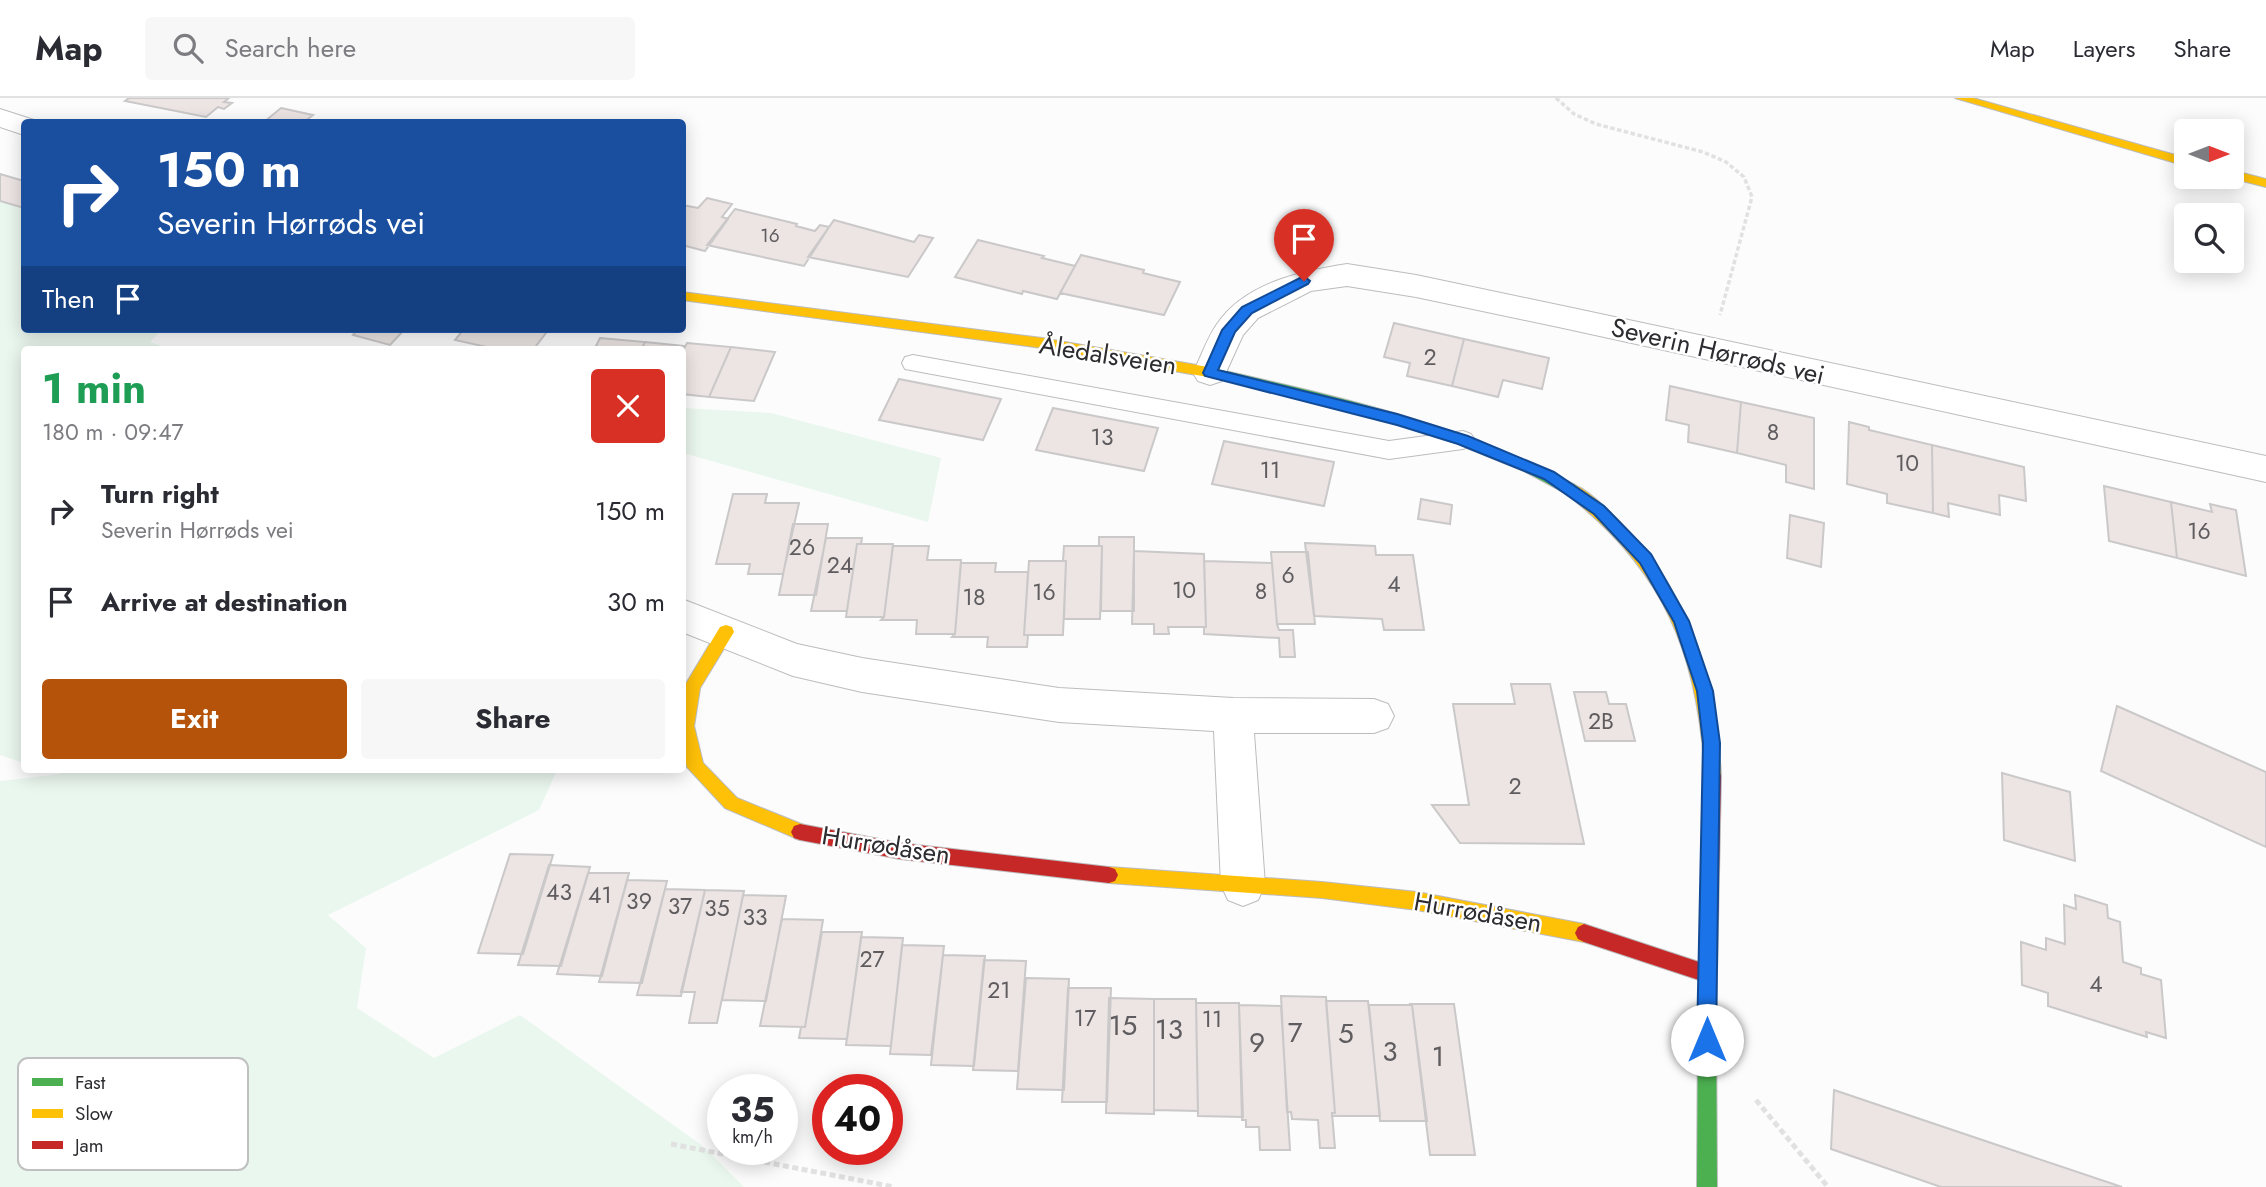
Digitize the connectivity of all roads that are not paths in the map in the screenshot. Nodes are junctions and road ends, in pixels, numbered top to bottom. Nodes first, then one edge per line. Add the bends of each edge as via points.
1 (1961, 98) edge
2 (0, 117) edge
3 (21, 125) edge
4 (2174, 159) edge
5 (2244, 177) edge
6 (2266, 183) edge
7 (686, 297) edge
8 (913, 363) dead end
9 (1210, 373) junction
10 (1463, 440) junction
11 (2266, 469) edge
12 (686, 617) edge
13 (726, 632) junction
14 (1233, 715) junction
15 (1374, 716) dead end
16 (1243, 885) junction
17 (1707, 974) junction
18 (1707, 1187) edge

1 - 4 street
2 - 3 street
5 - 6 street
7 - 9 street, Åledalsveien via 946,330
8 - 10 lane via 1389,450
9 - 10 street, Åledalsveien
9 - 11 street, Severin Hørrøds vei via 1229,330 1247,310 1304,281 1347,275
10 - 17 street, Åledalsveien via 1549,475 1599,510 1646,559 1681,621 1705,691 1712,743
12 - 13 street
13 - 14 street via 793,660 862,675 1059,705
13 - 16 street, Hurrødåsen via 692,687 686,726 695,767 730,803 797,831 900,851 1136,878
14 - 15 street
14 - 16 street
16 - 17 street, Hurrødåsen via 1417,901 1512,917 1574,930
17 - 18 street, Åledalsveien

